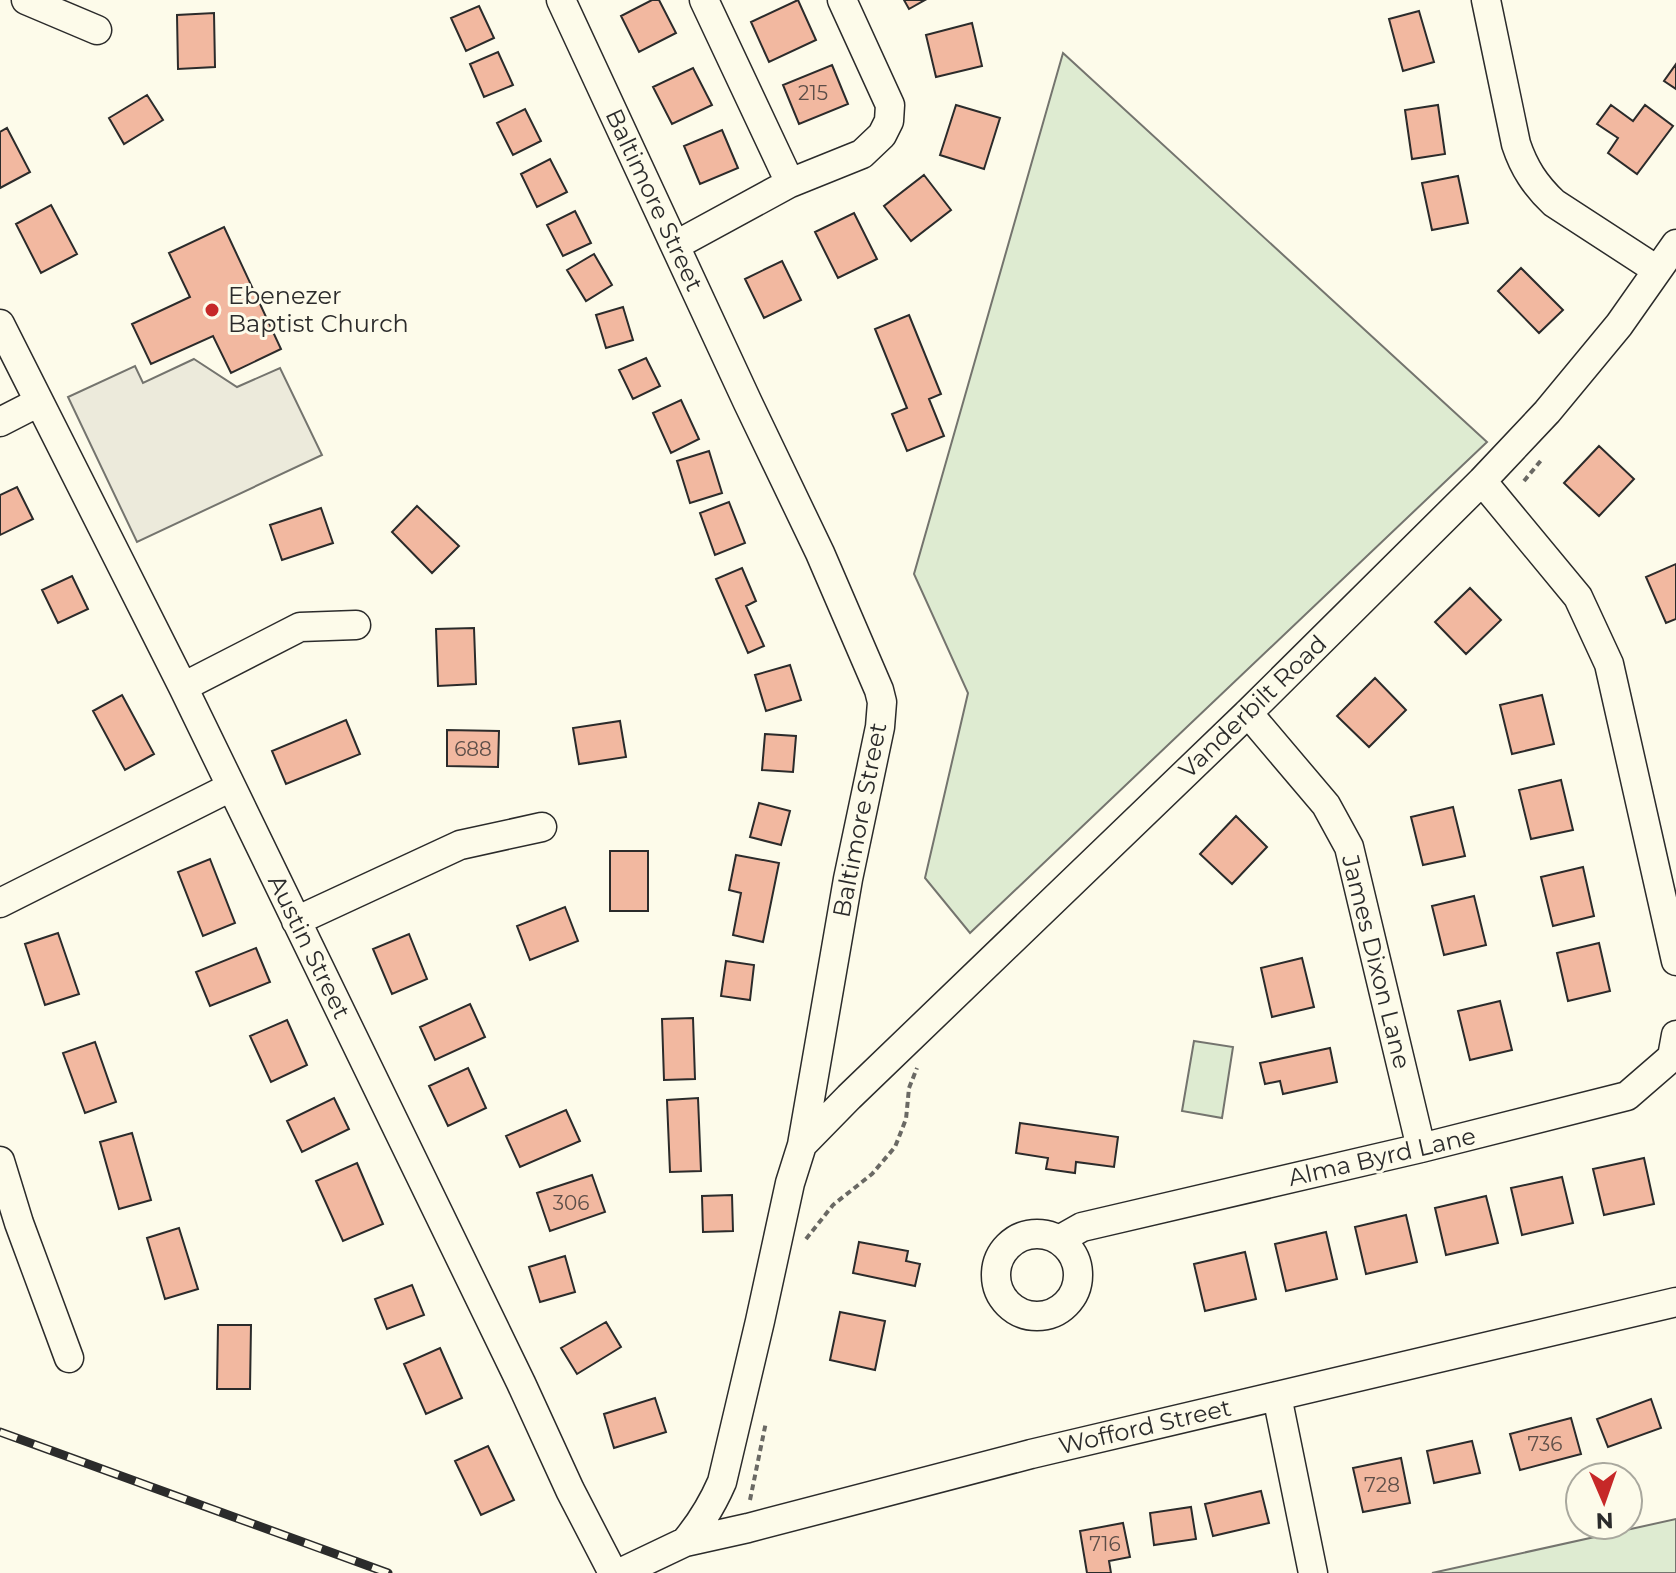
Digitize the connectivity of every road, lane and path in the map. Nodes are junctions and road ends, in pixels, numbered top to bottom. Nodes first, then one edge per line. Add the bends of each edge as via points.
1 (26, 0) edge
2 (561, 0) edge
3 (704, 0) edge
4 (842, 0) edge
5 (1486, 0) edge
6 (97, 30) dead end
7 (790, 183) junction
8 (1676, 244) edge
9 (676, 245) junction
10 (1657, 270) junction
11 (0, 324) edge
12 (39, 402) junction
13 (0, 422) edge
14 (1482, 481) junction
15 (356, 625) dead end
16 (183, 687) junction
17 (1248, 713) junction
18 (231, 787) junction
19 (542, 827) dead end
20 (0, 903) edge
21 (296, 921) junction
22 (1676, 961) edge
23 (1676, 1035) edge
24 (919, 1065) dead end
25 (802, 1145) junction
26 (1421, 1148) junction
27 (0, 1161) edge
28 (1059, 1240) dead end
29 (802, 1244) dead end
30 (1676, 1302) edge
31 (69, 1358) dead end
32 (1277, 1396) junction
33 (766, 1422) dead end
34 (750, 1510) dead end
35 (685, 1542) junction
36 (613, 1573) edge
37 (620, 1573) edge
38 (1313, 1573) edge

1 - 6 street
2 - 9 street, Baltimore Street
3 - 7 street
4 - 7 street via 890,105 889,121 862,154
5 - 10 street via 1516,144 1529,176 1554,203
7 - 9 street
8 - 10 street, Vanderbilt Road
9 - 25 street, Baltimore Street via 820,553 882,702
10 - 14 street, Vanderbilt Road via 1556,401
11 - 12 street, Austin Street
12 - 13 street
12 - 16 street, Austin Street
14 - 17 street, Vanderbilt Road
14 - 22 street via 1578,597 1609,664
15 - 16 street via 300,627
16 - 18 street, Austin Street
17 - 25 street, Vanderbilt Road
17 - 26 street, James Dixon Lane via 1326,805 1349,847
18 - 20 street
18 - 21 street, Austin Street
19 - 21 street via 460,845
21 - 36 street, Austin Street
23 - 26 street, Alma Byrd Lane via 1672,1057 1627,1096
24 - 29 path via 895,1147 872,1174 833,1205
25 - 35 street, Baltimore Street via 722,1482
26 - 28 street, Alma Byrd Lane via 1082,1227
27 - 31 street
30 - 32 street, Wofford Street
32 - 35 street, Wofford Street
32 - 38 street
33 - 34 path
35 - 37 street, Wofford Street

